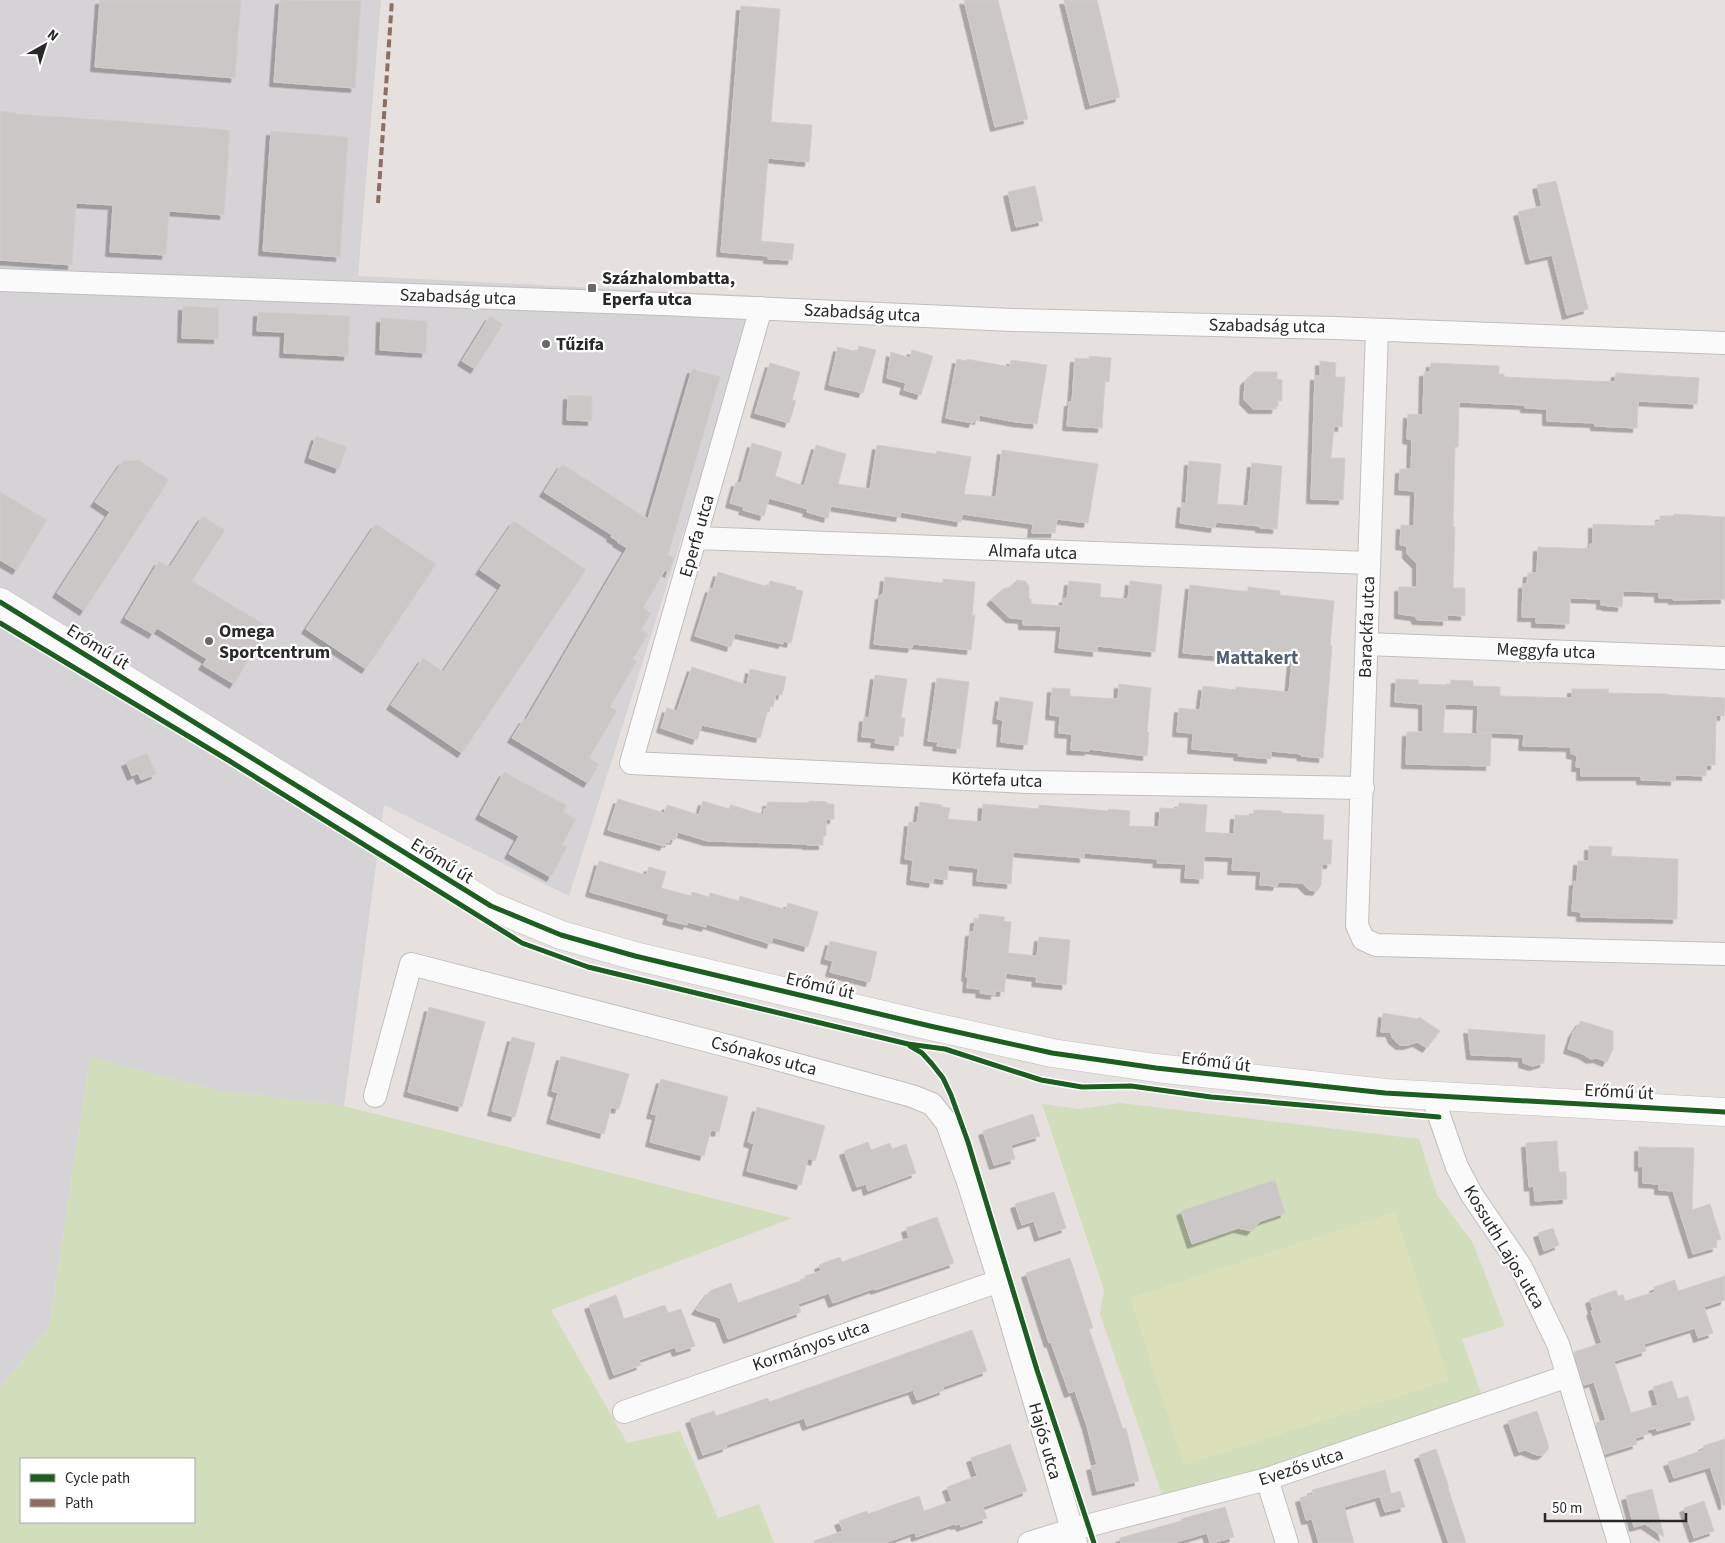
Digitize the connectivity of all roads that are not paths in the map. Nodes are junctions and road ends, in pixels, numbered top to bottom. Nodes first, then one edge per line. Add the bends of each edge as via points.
1 (0, 280) edge
2 (761, 308) junction
3 (1377, 330) junction
4 (1725, 343) edge
5 (696, 538) junction
6 (1369, 563) junction
7 (0, 602) edge
8 (1367, 644) junction
9 (1725, 658) edge
10 (631, 763) joint
11 (1363, 788) junction
12 (1725, 954) edge
13 (1432, 1095) junction
14 (375, 1096) dead end
15 (1723, 1117) edge
16 (999, 1281) junction
17 (1568, 1376) junction
18 (624, 1412) dead end
19 (1267, 1479) junction
20 (1073, 1536) edge
21 (1030, 1543) edge
22 (1287, 1543) edge
23 (1619, 1543) edge

1 - 2 street, Szabadság utca
2 - 3 street, Szabadság utca via 1012,320
2 - 5 street, Eperfa utca
3 - 4 street, Szabadság utca
3 - 6 street, Barackfa utca
5 - 6 street, Almafa utca
5 - 10 street, Eperfa utca
6 - 8 street, Barackfa utca
7 - 13 street, Erőmű út via 491,906 561,935 654,961 1052,1053 1255,1080
8 - 9 street, Meggyfa utca
8 - 11 street, Barackfa utca
10 - 11 street, Körtefa utca via 1028,782
11 - 12 street, Barackfa utca via 1357,925 1363,939 1376,945
13 - 15 street, Erőmű út
13 - 17 street, Kossuth Lajos utca via 1457,1167 1521,1267 1558,1344
14 - 16 street, Csónakos utca via 411,964 912,1096 932,1104 947,1123
16 - 18 street, Kormányos utca
16 - 20 street, Hajós utca
17 - 19 street, Evezős utca
17 - 23 street, Kossuth Lajos utca
19 - 20 street, Evezős utca
19 - 22 street
20 - 21 street, Evezős utca

